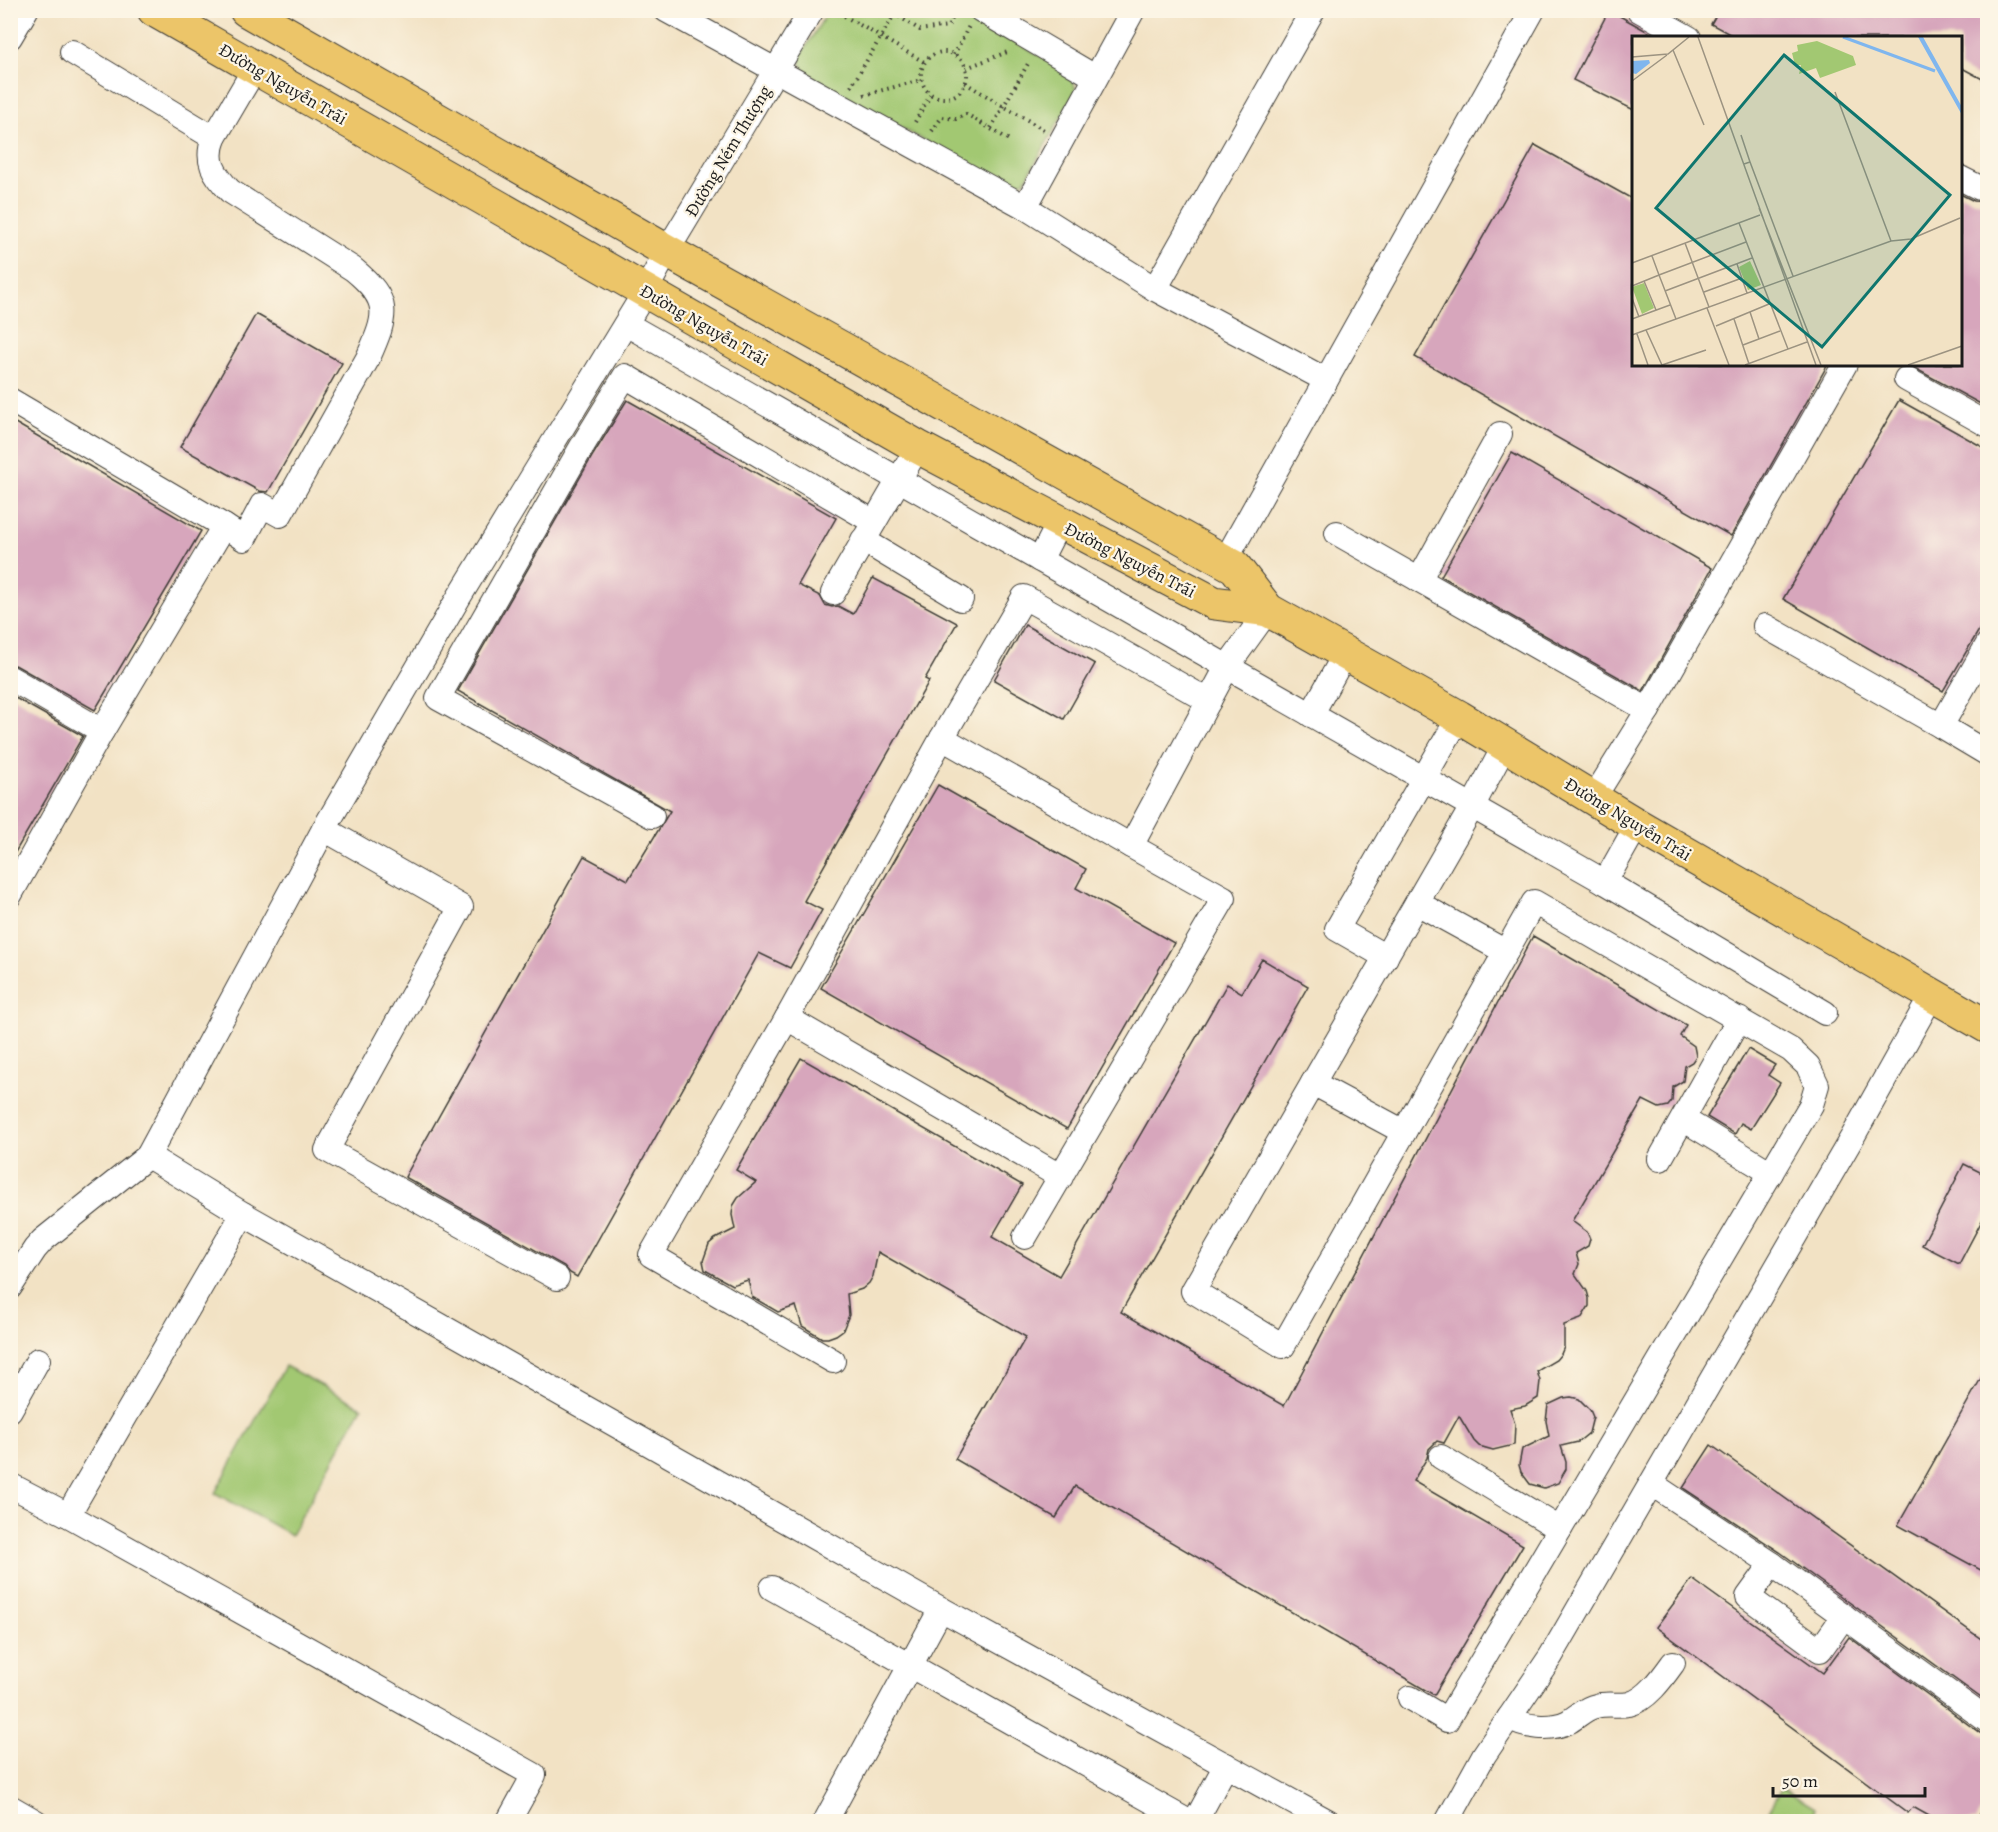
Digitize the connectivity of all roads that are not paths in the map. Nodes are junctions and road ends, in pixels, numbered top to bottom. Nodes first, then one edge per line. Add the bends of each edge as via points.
1 (26, 10) edge
2 (154, 10) edge
3 (246, 10) edge
4 (666, 10) edge
5 (812, 10) edge
6 (1133, 10) edge
7 (1313, 10) edge
8 (1533, 10) edge
9 (1639, 10) edge
10 (977, 14) edge
11 (10, 36) edge
12 (1685, 36) edge
13 (72, 51) dead end
14 (255, 68) junction
15 (776, 72) junction
16 (1095, 77) junction
17 (214, 138) junction
18 (1025, 207) junction
19 (667, 251) junction
20 (1155, 289) junction
21 (645, 292) junction
22 (626, 324) junction
23 (1844, 366) edge
24 (1906, 379) dead end
25 (1326, 380) junction
26 (818, 390) junction
27 (10, 400) edge
28 (799, 423) junction
29 (1988, 425) edge
30 (1500, 434) dead end
31 (918, 447) junction
32 (899, 480) junction
33 (1059, 523) junction
34 (224, 526) junction
35 (869, 531) junction
36 (1337, 533) dead end
37 (1040, 560) junction
38 (1225, 561) junction
39 (1419, 580) junction
40 (832, 593) dead end
41 (962, 599) dead end
42 (1268, 610) junction
43 (1766, 626) dead end
44 (1988, 644) edge
45 (1345, 654) junction
46 (1227, 667) junction
47 (10, 678) edge
48 (1209, 701) junction
49 (1648, 710) junction
50 (1311, 715) junction
51 (1459, 717) junction
52 (1941, 726) junction
53 (102, 731) junction
54 (942, 738) junction
55 (1504, 745) junction
56 (1988, 754) edge
57 (1422, 778) junction
58 (1593, 799) junction
59 (1472, 807) junction
60 (652, 816) dead end
61 (1637, 825) junction
62 (324, 829) junction
63 (1131, 846) junction
64 (1605, 882) junction
65 (10, 895) edge
66 (1417, 903) junction
67 (1506, 952) junction
68 (1386, 957) junction
69 (1932, 995) junction
70 (1825, 1013) dead end
71 (787, 1018) junction
72 (1739, 1019) junction
73 (1988, 1027) edge
74 (1313, 1083) junction
75 (1683, 1119) junction
76 (1404, 1132) junction
77 (148, 1156) junction
78 (1660, 1159) dead end
79 (1771, 1173) junction
80 (1061, 1177) junction
81 (243, 1214) junction
82 (1025, 1237) dead end
83 (17, 1262) edge
84 (557, 1278) dead end
85 (10, 1287) edge
86 (38, 1360) dead end
87 (833, 1360) dead end
88 (10, 1410) edge
89 (1441, 1458) dead end
90 (1652, 1484) junction
91 (10, 1485) edge
92 (68, 1515) junction
93 (1560, 1528) junction
94 (1772, 1564) junction
95 (772, 1588) dead end
96 (940, 1609) junction
97 (1844, 1616) junction
98 (1673, 1663) dead end
99 (910, 1666) junction
100 (1410, 1698) dead end
101 (1509, 1718) junction
102 (1988, 1721) edge
103 (1226, 1765) junction
104 (10, 1807) edge
105 (1455, 1819) edge
106 (36, 1821) edge
107 (508, 1821) edge
108 (825, 1821) edge
109 (1189, 1821) edge
110 (1194, 1821) edge
111 (1329, 1821) edge

1 - 11 street
2 - 14 highway, Đường Nguyễn Trãi
3 - 19 highway, Đường Nguyễn Trãi
4 - 15 street
5 - 15 street, Đường Ném Thượng
6 - 16 street
7 - 20 street
8 - 25 street
9 - 12 street
10 - 16 street
13 - 17 street
14 - 17 street
14 - 21 highway, Đường Nguyễn Trãi
15 - 18 street
15 - 19 street, Đường Ném Thượng
16 - 18 street
17 - 34 street via 209,150 211,164 230,191 368,281 381,299 383,319 368,358 280,515 262,505 244,538
18 - 20 street
19 - 21 street, Đường Ném Thượng
19 - 38 highway, Đường Nguyễn Trãi
20 - 25 street
21 - 22 street, Đường Ném Thượng
21 - 26 highway, Đường Nguyễn Trãi
22 - 28 street
22 - 62 street, Đường Ném Thượng via 459,597
23 - 49 street
24 - 29 street
25 - 38 street
26 - 28 street
26 - 31 highway, Đường Nguyễn Trãi
27 - 34 street
28 - 32 street
30 - 39 street
31 - 32 street
31 - 33 highway, Đường Nguyễn Trãi
32 - 35 street
32 - 37 street
33 - 37 street
33 - 42 highway, Đường Nguyễn Trãi via 1214,603
34 - 53 street
35 - 40 street
35 - 41 street
35 - 60 street via 625,376 438,698
36 - 39 street
37 - 46 street
38 - 42 highway, Đường Nguyễn Trãi via 1235,567
39 - 49 street
42 - 45 highway, Đường Nguyễn Trãi
42 - 46 street
43 - 52 street
44 - 52 street
45 - 50 street
45 - 51 highway, Đường Nguyễn Trãi
46 - 48 street
46 - 50 street
47 - 53 street
48 - 54 street via 1024,597
48 - 63 street
49 - 58 street
50 - 57 street
51 - 55 highway, Đường Nguyễn Trãi
51 - 57 street
52 - 56 street
53 - 65 street
54 - 63 street
54 - 71 street
55 - 58 highway, Đường Nguyễn Trãi
55 - 59 street
57 - 59 street
57 - 68 street via 1337,929
58 - 61 highway, Đường Nguyễn Trãi
59 - 64 street
59 - 66 street
61 - 64 street
61 - 69 highway, Đường Nguyễn Trãi
62 - 77 street, Đường Ném Thượng
62 - 84 street via 461,907 327,1150
63 - 80 street via 1224,898
64 - 70 street
66 - 67 street
66 - 68 street
67 - 72 street via 1534,902
67 - 76 street
68 - 74 street
69 - 73 highway, Đường Nguyễn Trãi
69 - 90 street
71 - 80 street
71 - 87 street via 651,1255
72 - 75 street
72 - 79 street via 1791,1050 1808,1066 1817,1085 1811,1105
74 - 76 street
74 - 76 street via 1193,1291 1282,1346
75 - 78 street
75 - 79 street
77 - 81 street
77 - 83 street
79 - 93 street
80 - 82 street
81 - 92 street
81 - 96 street
83 - 85 street
86 - 88 street
89 - 93 street
90 - 94 street
90 - 101 street via 1551,1656
91 - 92 street
92 - 107 street via 534,1775
93 - 100 street via 1447,1720
94 - 97 street
94 - 97 street via 1748,1597 1820,1650
95 - 99 street
96 - 99 street
96 - 103 street
97 - 102 street
98 - 101 street via 1658,1685 1632,1704 1596,1706 1569,1722 1548,1727 1517,1724
99 - 108 street
99 - 109 street
101 - 105 street via 1484,1755
103 - 110 street
103 - 111 street
104 - 106 street

